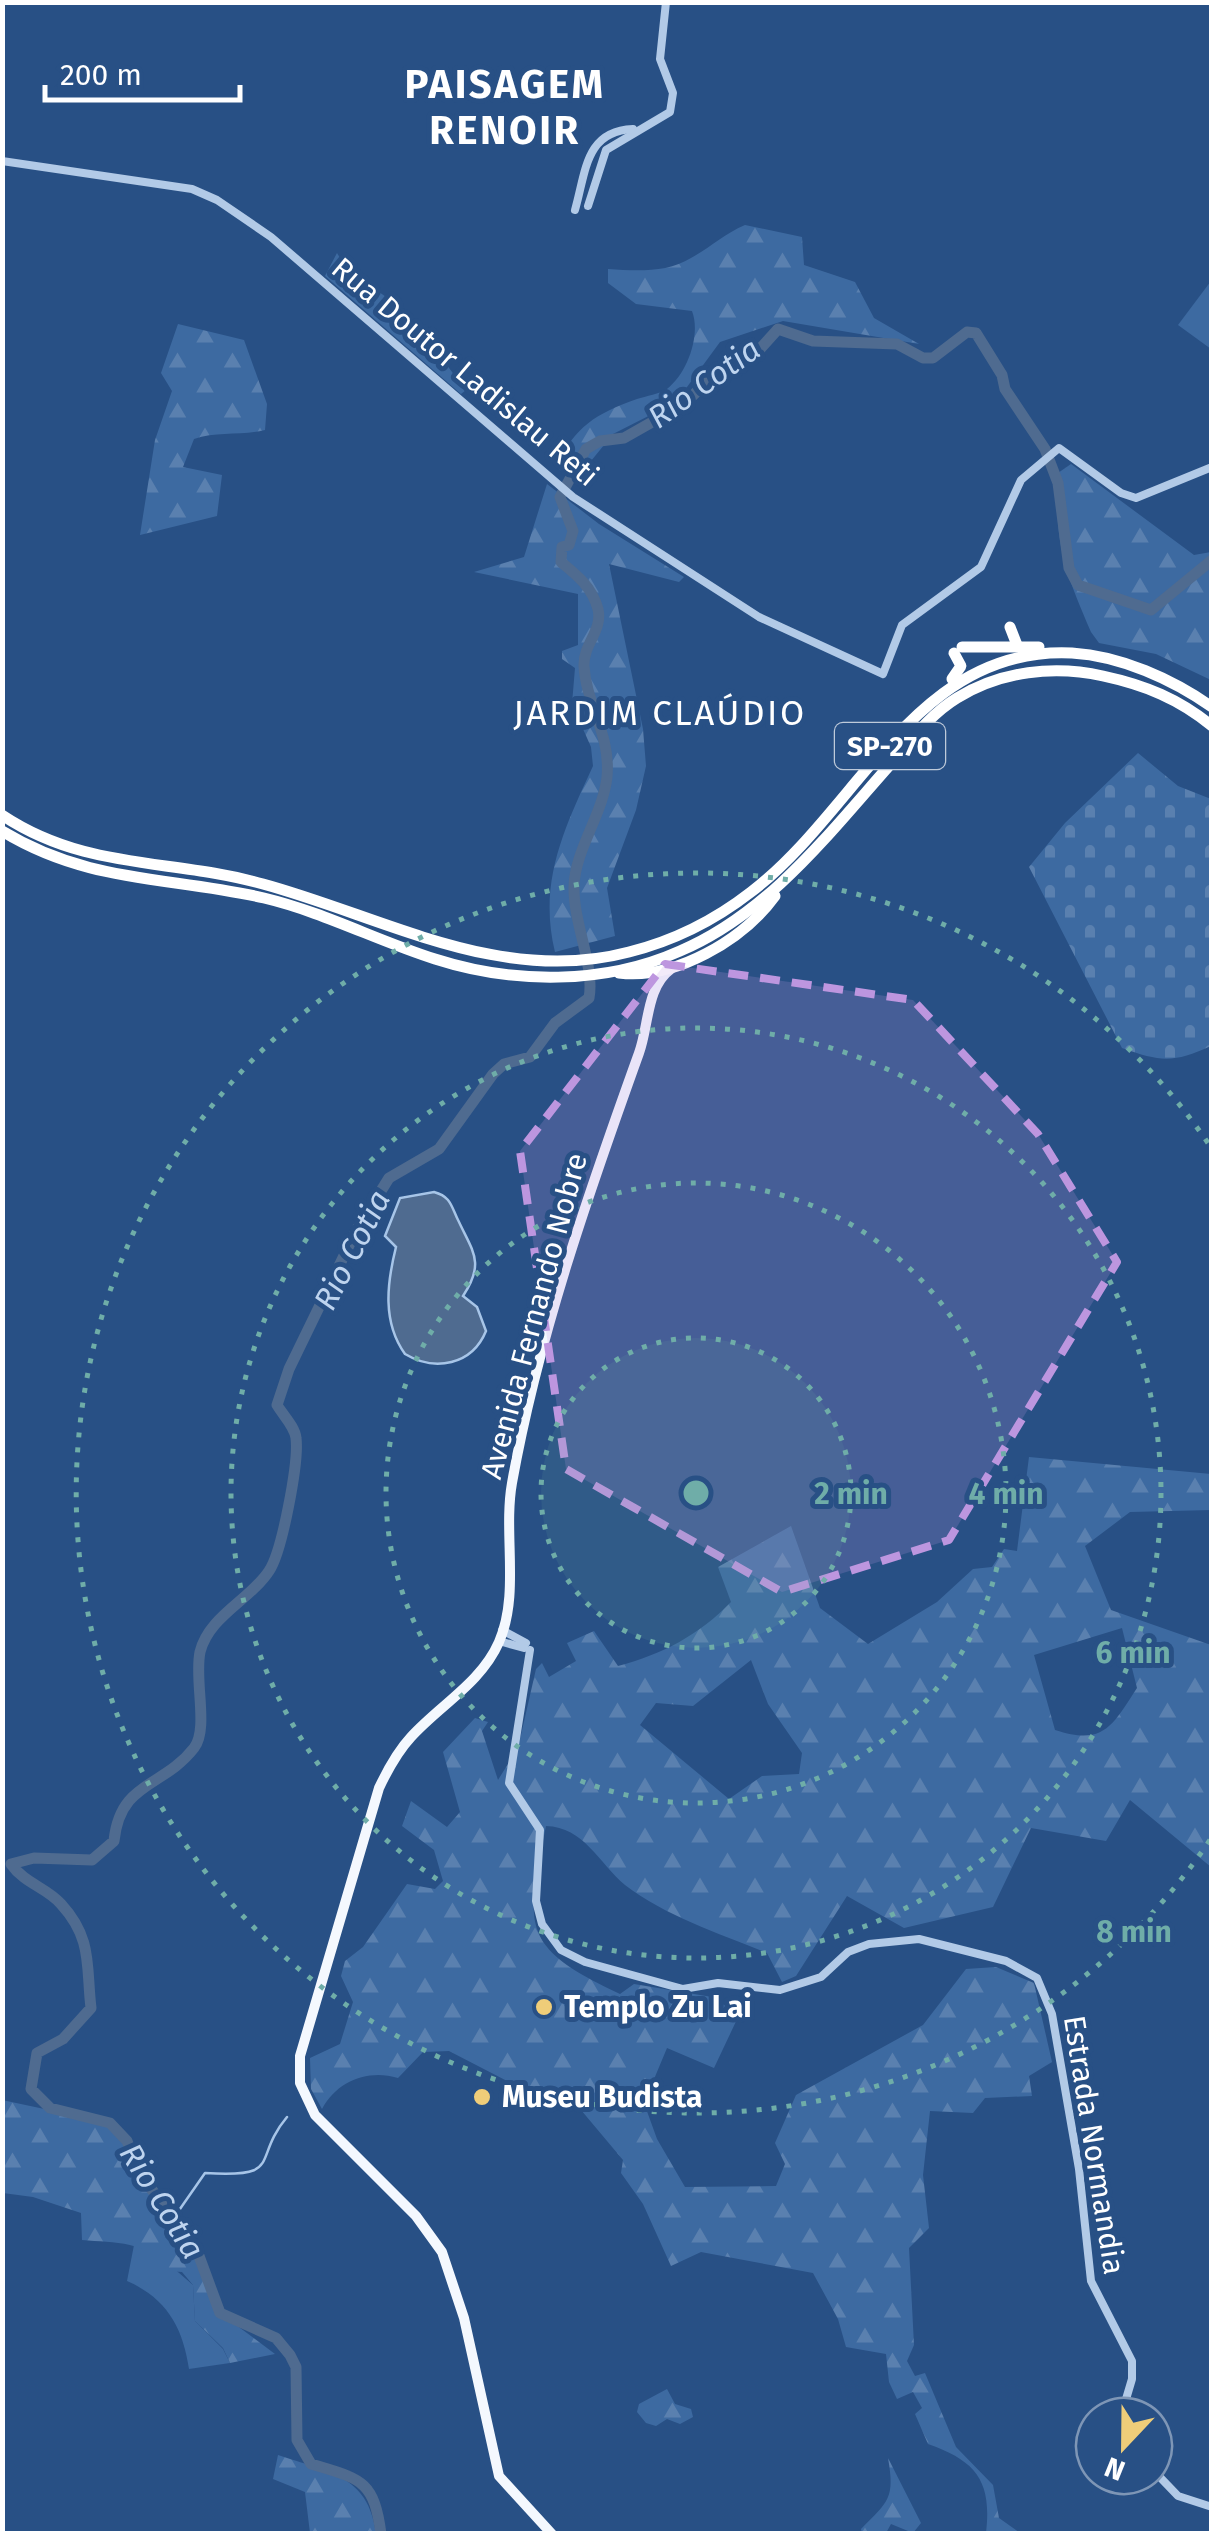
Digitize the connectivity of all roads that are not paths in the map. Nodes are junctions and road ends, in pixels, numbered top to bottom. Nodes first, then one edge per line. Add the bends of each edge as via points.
1 (666, 2) edge
2 (637, 129) junction
3 (2, 160) edge
4 (588, 206) dead end
5 (575, 210) dead end
6 (1212, 467) edge
7 (1010, 627) dead end
8 (1018, 646) junction
9 (1082, 654) junction
10 (946, 687) junction
11 (1212, 707) edge
12 (1212, 726) edge
13 (2, 815) edge
14 (2, 832) edge
15 (787, 877) junction
16 (676, 966) junction
17 (606, 972) junction
18 (636, 975) junction
19 (652, 998) junction
20 (501, 1636) junction
21 (1127, 2396) edge
22 (1174, 2492) edge
23 (1212, 2507) edge
24 (552, 2534) edge

1 - 2 street via 660,59 672,106 666,116
2 - 4 street via 606,150
2 - 5 street via 613,130 596,142
3 - 6 street, Rua Doutor Ladislau Reti via 192,189 217,200 271,237 569,494 759,617 882,674 902,625 981,567 1021,480 1056,450 1136,498
7 - 8 highway
8 - 9 highway
8 - 10 highway via 958,650 960,666
9 - 10 highway, SP-270 via 1006,657
9 - 11 highway, SP-270 via 1164,678
10 - 13 highway, SP-270 via 753,892 682,934 602,957 483,955 243,878 101,859 51,843
12 - 15 highway, SP-270 via 1167,695 1113,678 1054,670 1006,676 942,709
14 - 17 highway, SP-270 via 87,870 288,904 476,970
15 - 16 highway via 750,924
15 - 17 highway, SP-270 via 700,941
16 - 18 highway
16 - 19 main road
17 - 18 highway
18 - 19 main road
19 - 20 main road, Avenida Fernando Nobre via 644,1040 588,1196 524,1431 511,1490
20 - 21 street, Estrada Normandia via 527,1647 509,1783 540,1830 537,1911 561,1950 677,1988 718,1983 780,1990 821,1977 848,1952 919,1939 1006,1961 1037,1978 1052,2014 1091,2281 1132,2361
20 - 24 main road via 457,1697 400,1750 379,1788 306,2028 300,2083 326,2130 416,2216 442,2252 464,2318 499,2476
22 - 23 street

